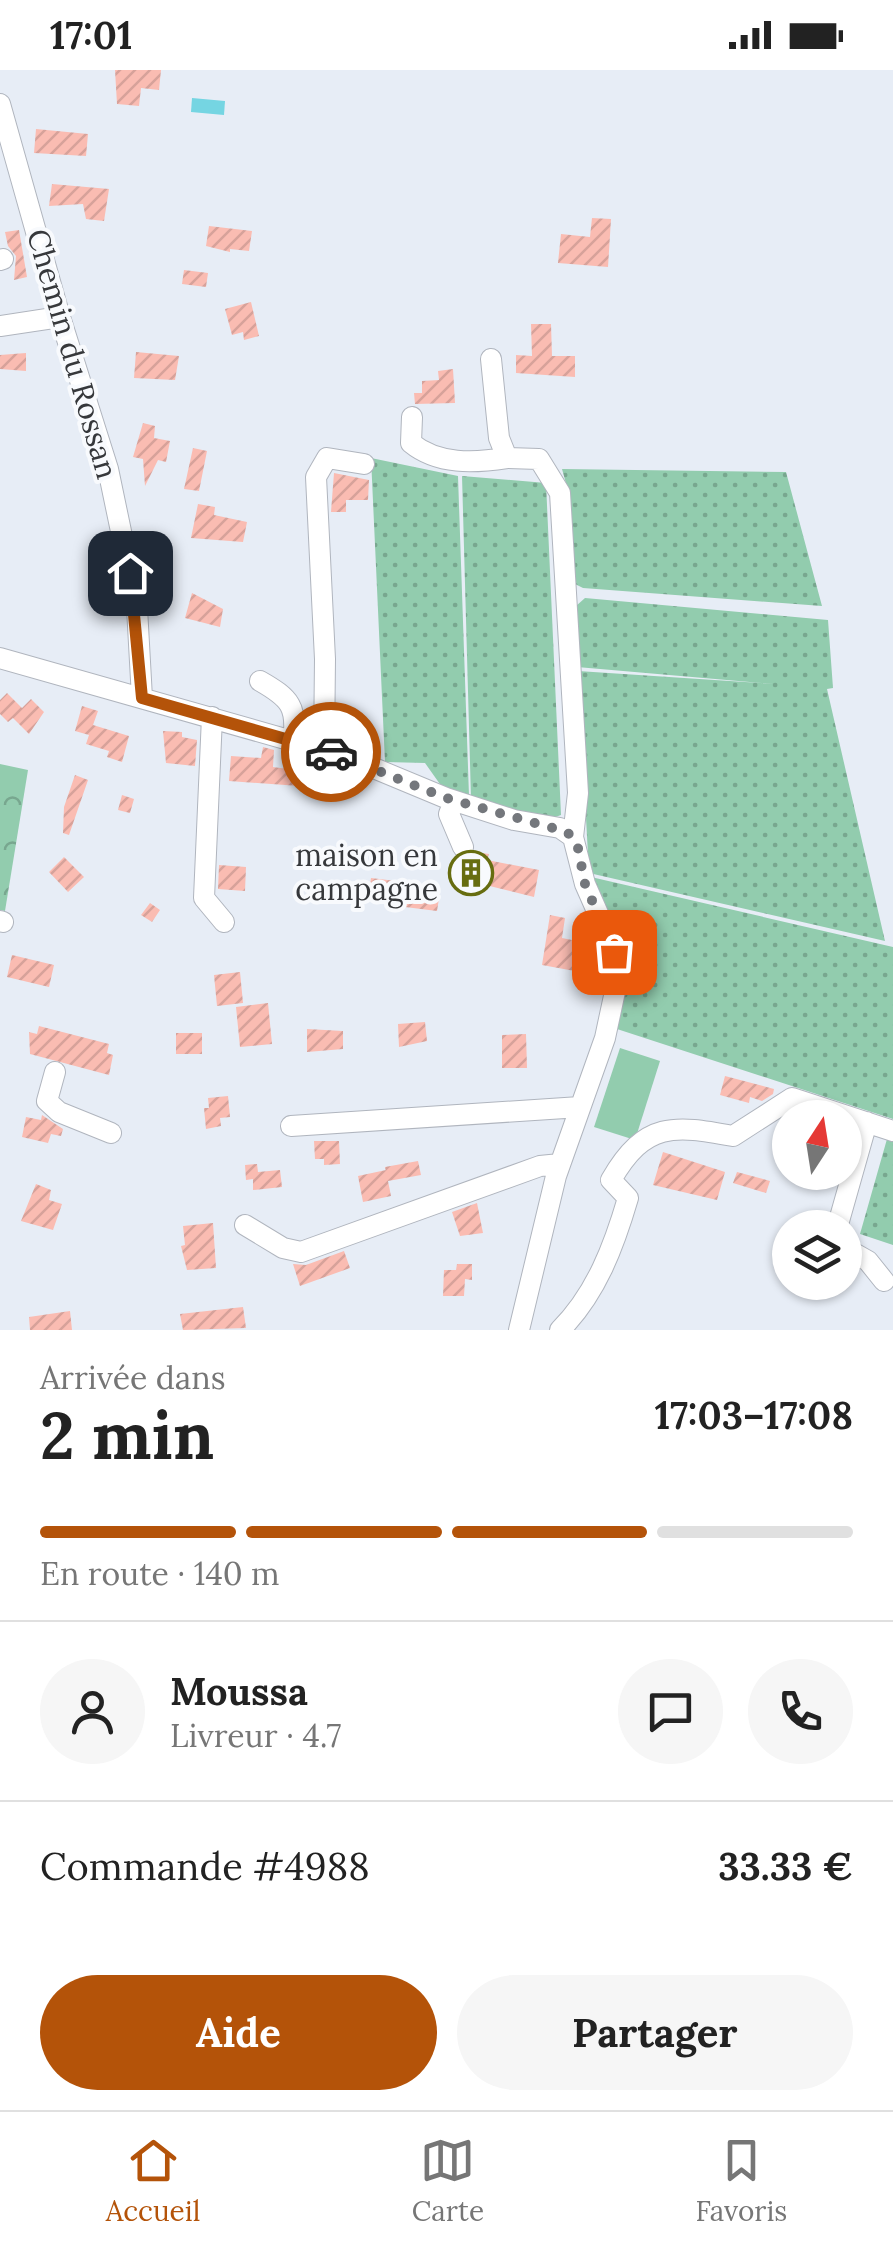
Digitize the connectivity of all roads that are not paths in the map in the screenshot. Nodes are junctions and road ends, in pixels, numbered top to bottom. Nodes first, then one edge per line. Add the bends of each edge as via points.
1 (0, 104) edge
2 (60, 317) junction
3 (0, 326) edge
4 (491, 359) dead end
5 (412, 417) dead end
6 (507, 458) junction
7 (364, 464) dead end
8 (0, 658) edge
9 (260, 681) dead end
10 (142, 698) junction
11 (212, 717) junction
12 (293, 742) junction
13 (324, 750) junction
14 (454, 800) junction
15 (573, 837) junction
16 (463, 847) dead end
17 (224, 922) dead end
18 (55, 1072) dead end
19 (580, 1107) junction
20 (867, 1122) junction
21 (291, 1126) dead end
22 (893, 1131) edge
23 (110, 1133) dead end
24 (560, 1164) junction
25 (842, 1210) edge
26 (245, 1225) dead end
27 (862, 1258) edge
28 (884, 1281) dead end
29 (519, 1330) edge
30 (560, 1330) edge

1 - 2 street, Chemin du Rossan
2 - 3 street
2 - 10 street, Chemin du Rossan via 108,469 136,608
4 - 6 street
5 - 6 street via 411,444 426,456
6 - 15 street via 539,459 560,493 578,793
7 - 13 street via 327,458 316,477
8 - 10 street
9 - 12 street via 287,696 296,711
10 - 11 street
11 - 12 street
11 - 17 street via 204,898
12 - 13 street
13 - 14 street
14 - 15 street
14 - 16 street via 449,814
15 - 19 street via 614,952 618,982
18 - 23 street via 46,1101
19 - 21 street
19 - 24 street
20 - 22 street
20 - 25 street
20 - 30 street via 792,1098 734,1136 684,1127 655,1131 622,1160 611,1180 628,1198 616,1237 577,1313
24 - 26 street via 301,1252
24 - 29 street
27 - 28 street

